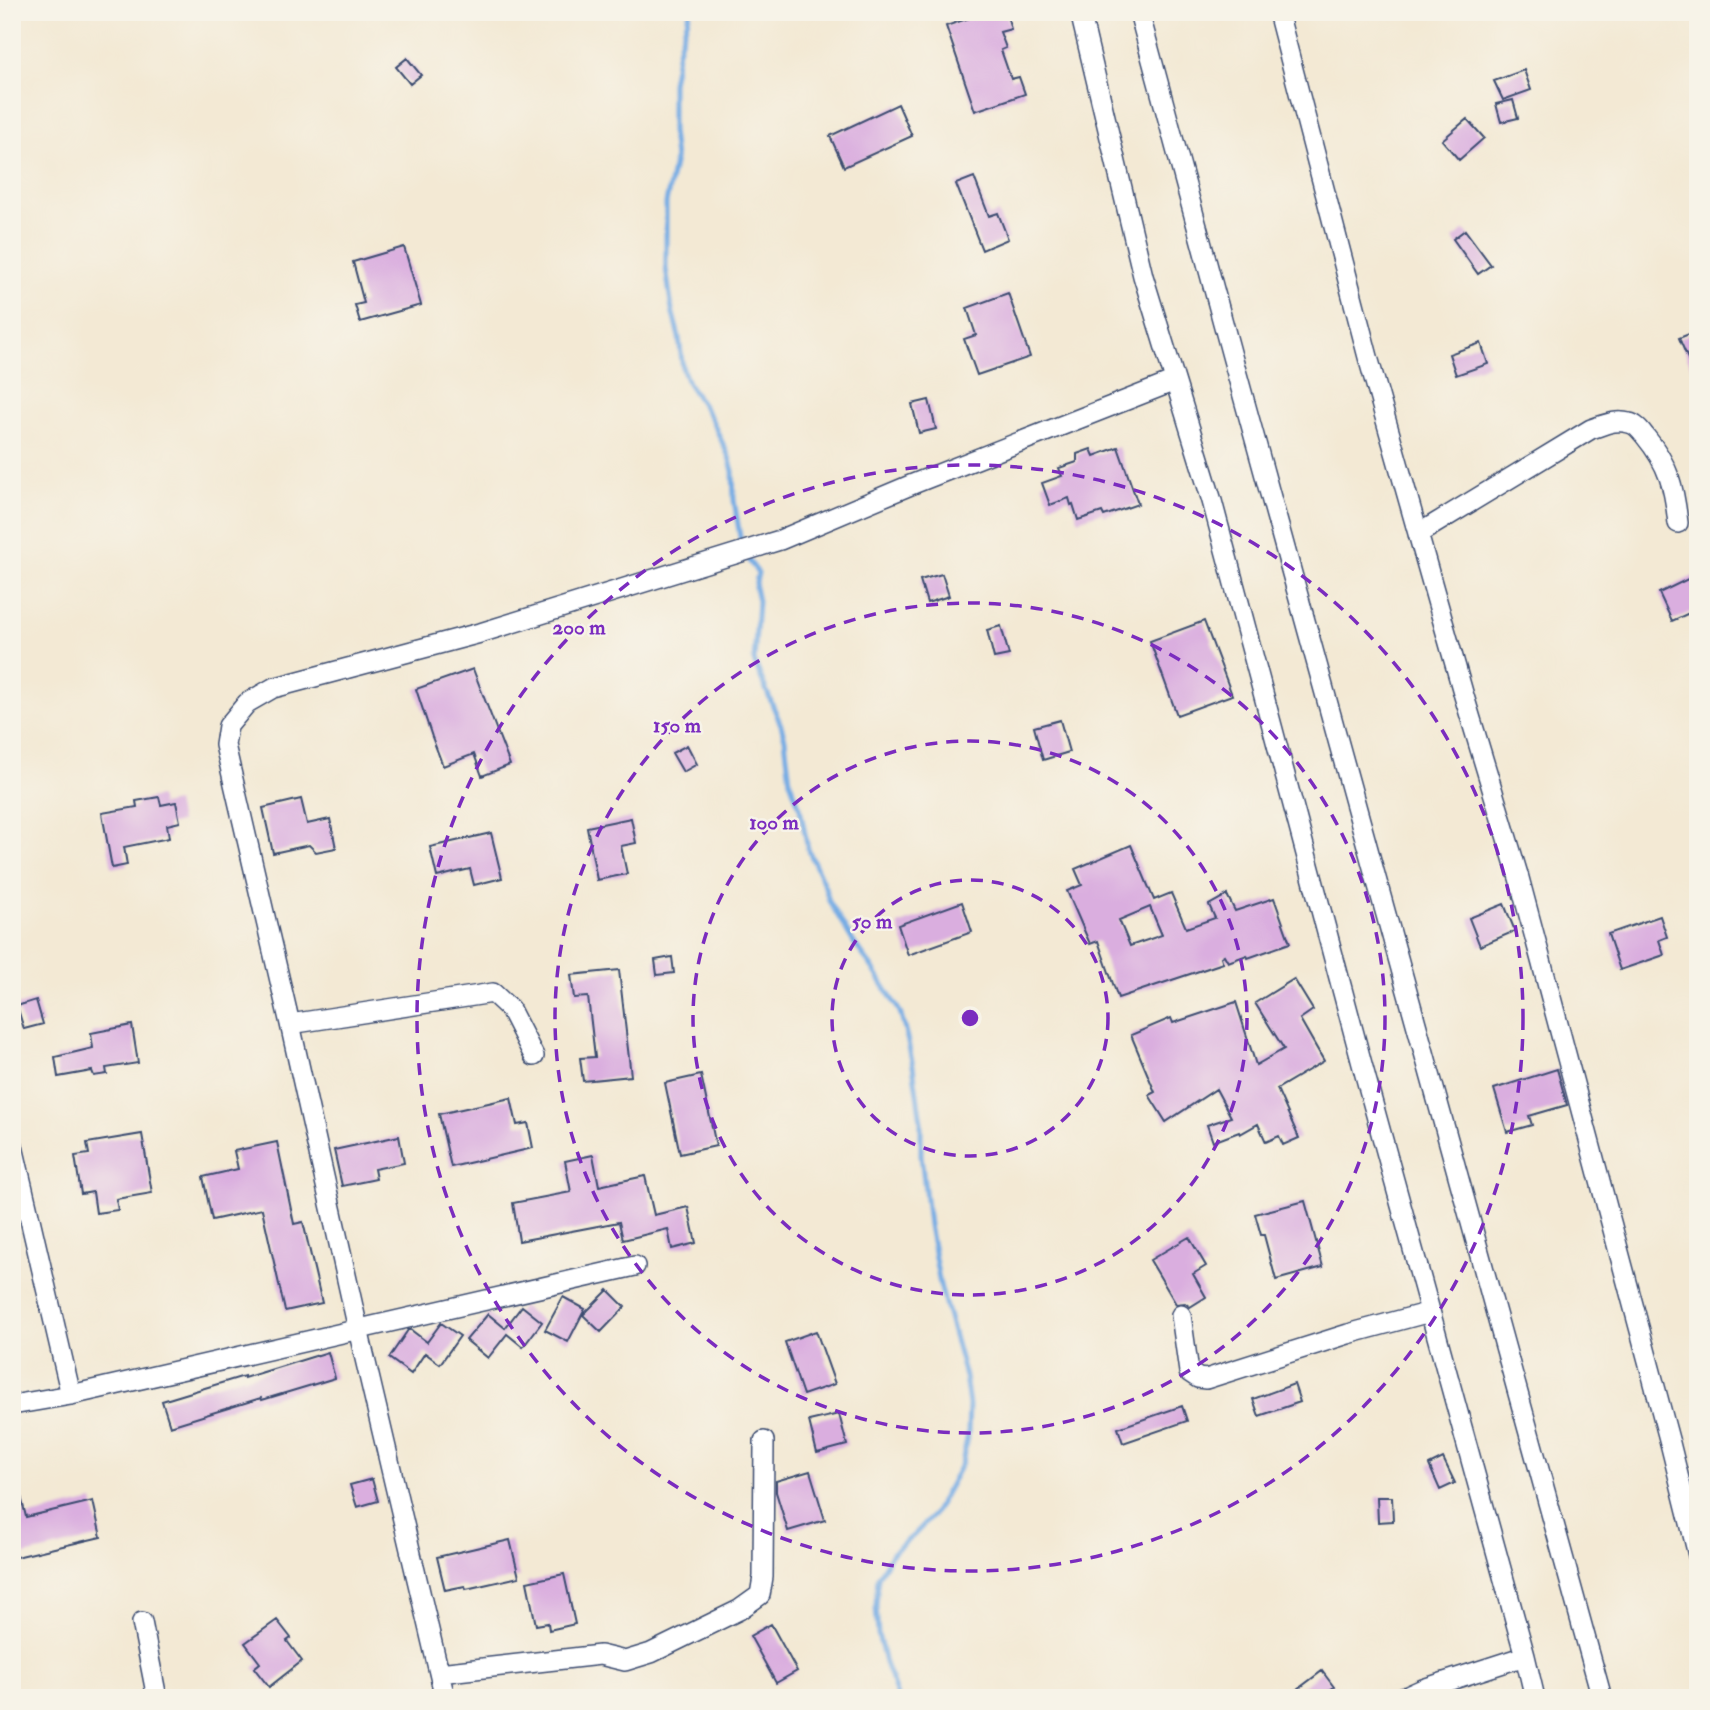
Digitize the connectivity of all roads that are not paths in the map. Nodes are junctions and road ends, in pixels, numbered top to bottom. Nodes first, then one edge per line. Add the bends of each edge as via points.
1 (1080, 12) edge
2 (1139, 12) edge
3 (1278, 12) edge
4 (1175, 381) junction
5 (1678, 523) dead end
6 (1418, 534) junction
7 (290, 1024) junction
8 (534, 1056) dead end
9 (12, 1142) edge
10 (635, 1266) dead end
11 (1430, 1312) junction
12 (1181, 1315) dead end
13 (358, 1329) junction
14 (71, 1395) junction
15 (12, 1405) edge
16 (764, 1441) dead end
17 (1698, 1555) edge
18 (142, 1622) dead end
19 (1525, 1656) junction
20 (439, 1673) junction
21 (157, 1698) edge
22 (445, 1698) edge
23 (1403, 1698) edge
24 (1535, 1698) edge
25 (1602, 1698) edge

1 - 4 street via 1143,276
2 - 25 street
3 - 6 street
4 - 7 street via 780,540 481,633 273,688 247,703 228,726 225,745
4 - 11 street via 1216,515
5 - 6 street via 1672,482 1656,450 1632,423 1614,421 1591,429
6 - 17 street via 1518,878
7 - 8 street via 494,993 510,1009
7 - 13 street
9 - 14 street
10 - 13 street
11 - 12 street via 1206,1379 1189,1372
11 - 19 street
13 - 14 street
13 - 20 street
14 - 15 street
16 - 20 street via 763,1577 760,1595 739,1610 625,1661 600,1655
18 - 21 street
19 - 23 street
19 - 24 street
20 - 22 street

